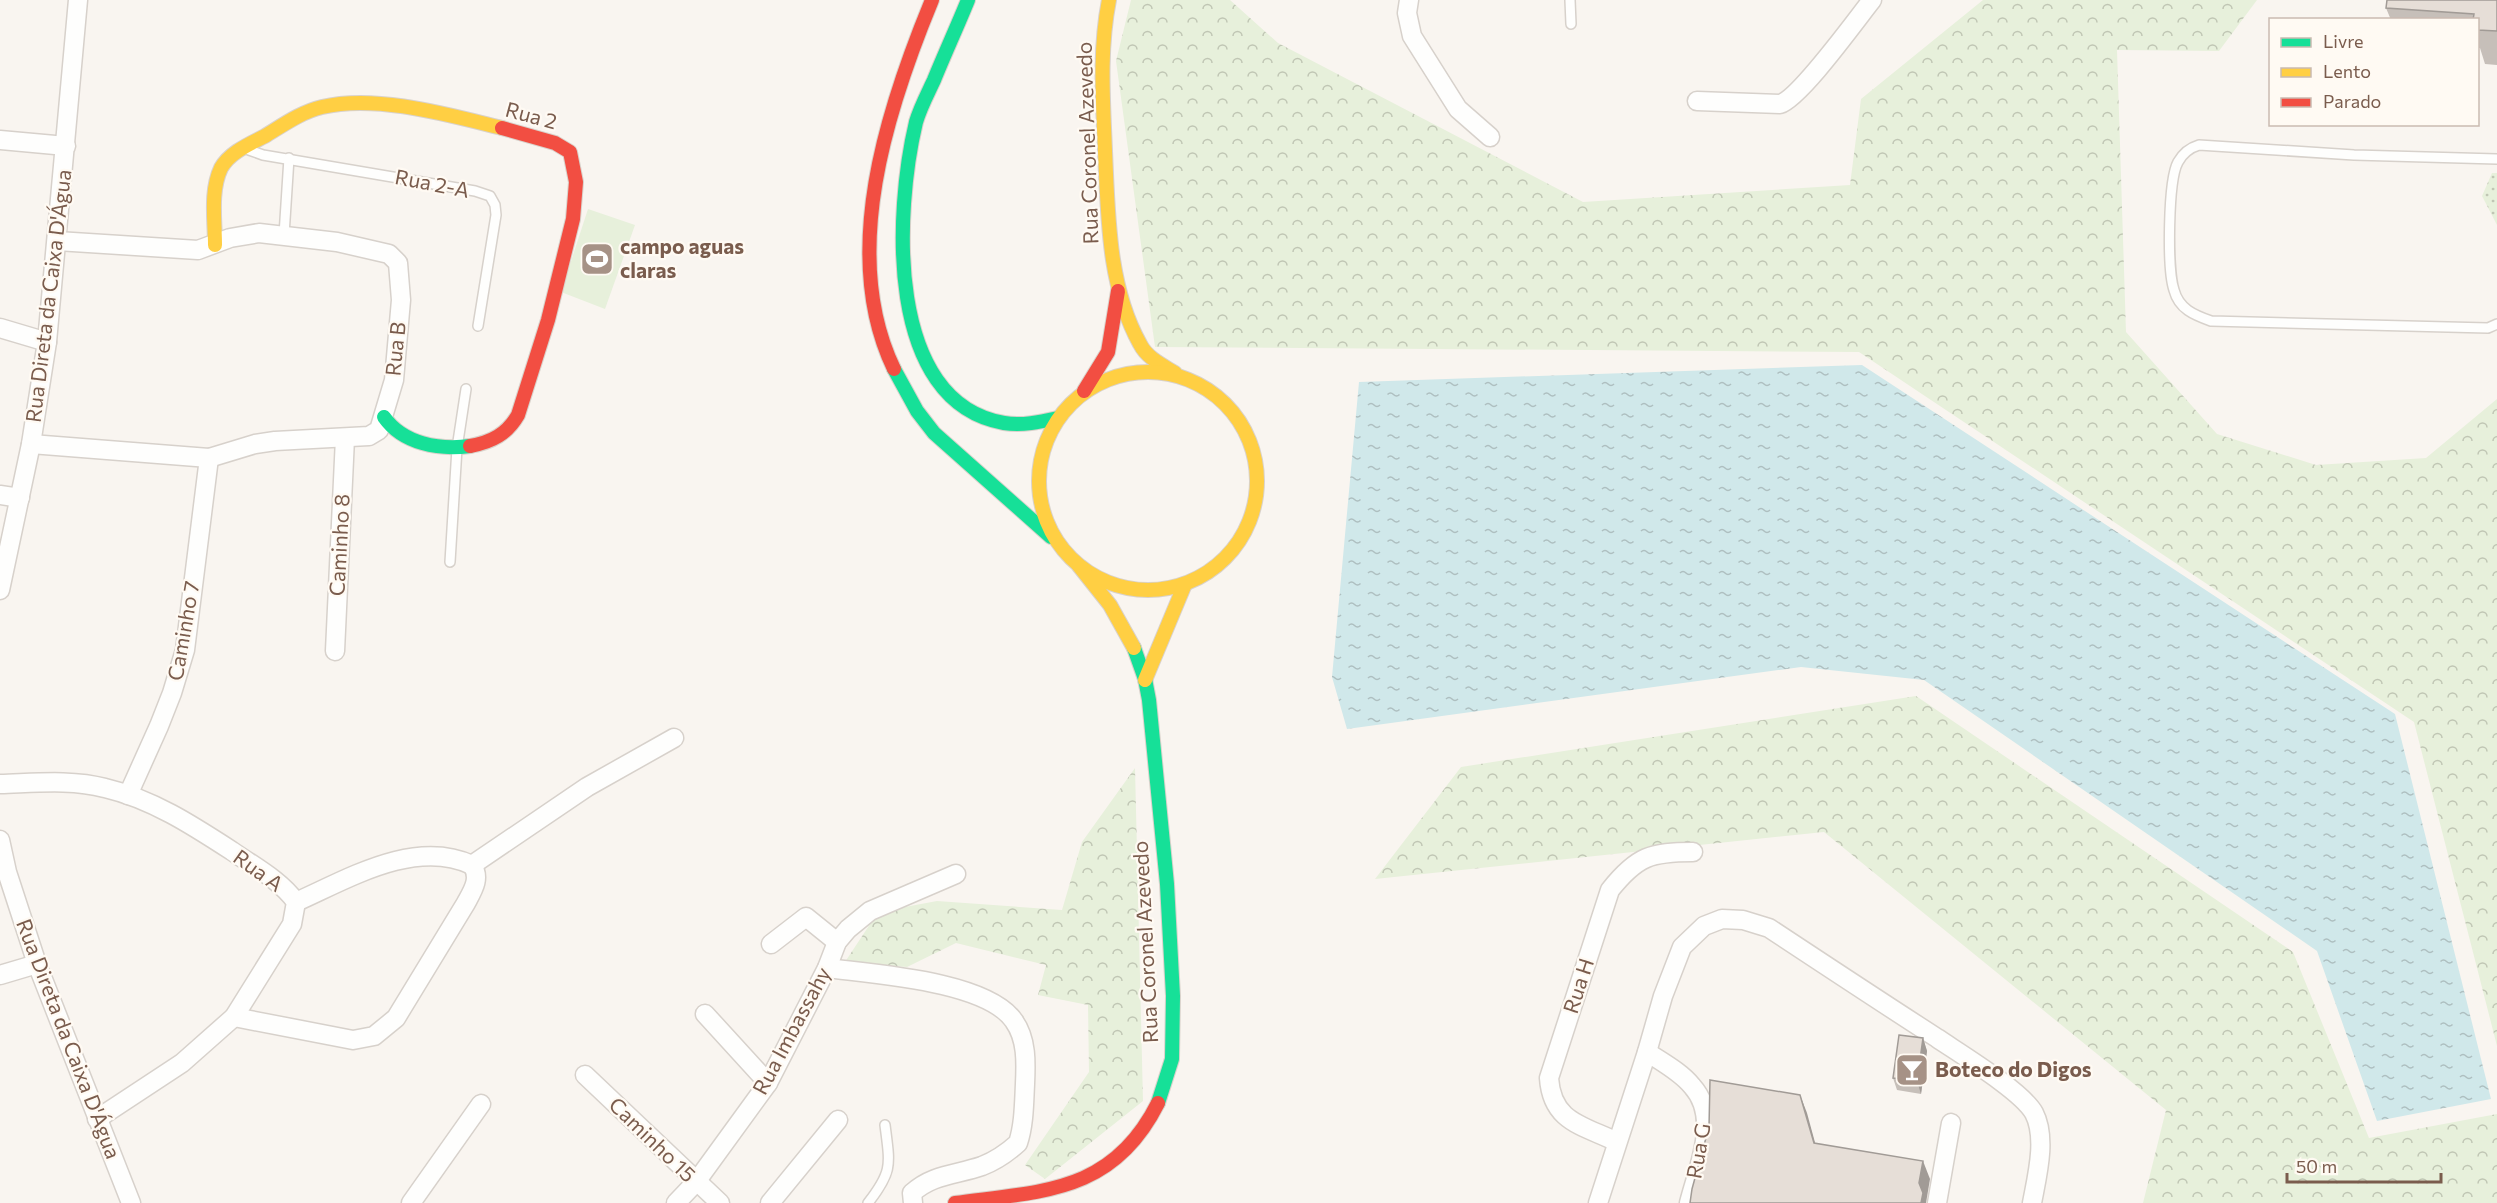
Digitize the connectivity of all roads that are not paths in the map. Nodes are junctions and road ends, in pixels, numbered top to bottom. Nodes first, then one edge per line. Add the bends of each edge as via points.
1 (78, 0) edge
2 (932, 0) edge
3 (968, 0) edge
4 (1109, 0) edge
5 (1409, 0) edge
6 (1570, 0) edge
7 (1872, 0) edge
8 (1571, 24) dead end
9 (1697, 101) dead end
10 (1490, 137) dead end
11 (0, 140) edge
12 (66, 146) junction
13 (243, 148) junction
14 (289, 158) junction
15 (2497, 159) edge
16 (284, 235) junction
17 (57, 241) junction
18 (215, 245) junction
19 (1119, 285) junction
20 (2497, 324) edge
21 (478, 326) dead end
22 (0, 328) edge
23 (47, 342) junction
24 (1180, 376) junction
25 (466, 389) dead end
26 (1084, 392) junction
27 (384, 417) junction
28 (1058, 418) junction
29 (345, 438) junction
30 (31, 444) junction
31 (457, 448) junction
32 (209, 458) junction
33 (0, 495) edge
34 (20, 498) junction
35 (1057, 542) junction
36 (450, 562) dead end
37 (1079, 566) junction
38 (1185, 584) junction
39 (0, 590) edge
40 (335, 651) dead end
41 (1146, 680) junction
42 (674, 738) dead end
43 (0, 784) edge
44 (128, 795) junction
45 (0, 840) edge
46 (1694, 852) dead end
47 (472, 865) junction
48 (956, 874) dead end
49 (296, 902) junction
50 (837, 942) junction
51 (771, 944) dead end
52 (37, 964) junction
53 (827, 968) junction
54 (0, 975) edge
55 (705, 1014) dead end
56 (234, 1017) junction
57 (1647, 1052) junction
58 (585, 1075) dead end
59 (768, 1083) junction
60 (481, 1104) dead end
61 (98, 1119) junction
62 (838, 1120) dead end
63 (1951, 1123) dead end
64 (885, 1125) dead end
65 (1617, 1142) junction
66 (696, 1182) junction
67 (131, 1203) edge
68 (411, 1203) edge
69 (676, 1203) edge
70 (720, 1203) edge
71 (770, 1203) edge
72 (868, 1203) edge
73 (913, 1203) edge
74 (955, 1203) edge
75 (1598, 1203) edge
76 (1689, 1203) edge
77 (1937, 1203) edge
78 (2032, 1203) edge

1 - 12 street, Rua Direta da Caixa D'Água
2 - 35 main road via 889,112 881,154 871,260 877,324 887,352 924,422
3 - 28 main road via 912,139 904,223 911,319 927,366 949,396 965,408 1004,423
4 - 19 main road, Rua Coronel Azevedo via 1103,56 1104,120 1109,210
5 - 10 street via 1407,13 1412,36 1458,109
6 - 8 lane
7 - 9 street via 1787,102
11 - 12 street
12 - 17 street, Rua Direta da Caixa D'Água
13 - 14 lane, Rua 2-A
13 - 18 main road, Rua 2 via 221,169 216,194
13 - 31 main road, Rua 2 via 321,107 349,103 419,111 527,135 570,152 576,172 572,221 517,420 502,434
14 - 16 lane
14 - 21 lane, Rua 2-A via 490,196 496,215
15 - 20 lane via 2199,145 2185,151 2177,163 2171,232 2174,290 2190,314 2211,321 2488,328
16 - 18 street, Rua B via 259,233
16 - 27 street, Rua B via 369,248 389,254 398,263 399,335 394,380
17 - 18 street, Rua B via 168,250 198,250
17 - 23 street, Rua Direta da Caixa D'Água
19 - 24 main road via 1140,345
19 - 26 main road via 1108,352
22 - 23 street
23 - 30 street, Rua Direta da Caixa D'Água
24 - 26 main road via 1147,370 1114,376
24 - 38 main road via 1208,389 1230,409 1247,434 1256,463 1256,493 1249,523 1234,549 1212,570
25 - 31 lane
26 - 28 main road
27 - 29 street, Rua B via 379,430 369,436
27 - 31 main road, Rua 2 via 402,437
28 - 35 main road via 1043,448 1038,480 1043,512
29 - 32 street, Rua B via 275,441
29 - 40 street, Caminho 8
30 - 32 street, Rua B
30 - 34 street, Rua Direta da Caixa D'Água
31 - 36 lane
32 - 44 street, Caminho 7 via 185,650 159,726
33 - 34 street
34 - 39 street, Rua Direta da Caixa D'Água
35 - 37 main road
37 - 38 main road via 1103,581 1130,590 1158,591
37 - 41 main road via 1121,619
38 - 41 main road
41 - 74 main road, Rua Coronel Azevedo via 1173,968 1173,1052 1166,1085 1157,1108 1125,1151 1094,1174 1070,1186
42 - 47 street via 588,787
43 - 44 street, Rua A via 81,784
44 - 49 street, Rua A via 199,830 278,882
45 - 52 street, Rua Direta da Caixa D'Água
46 - 65 street, Rua H via 1647,857 1627,868 1610,890 1548,1078 1556,1108 1569,1119
47 - 49 street via 430,858 392,862 363,870
47 - 56 street via 477,872 475,885 466,903 396,1018 374,1036 353,1041
48 - 50 street, Rua Imbassahy via 863,914
49 - 56 street, Rua A via 292,924
50 - 51 street, Rua Imbassahy via 806,917
50 - 53 street, Rua Imbassahy
52 - 54 street
52 - 61 street, Rua Direta da Caixa D'Água
53 - 59 street, Rua Imbassahy
53 - 73 street via 926,981 971,994 1005,1012 1021,1034 1025,1066 1018,1143 981,1167 937,1176 921,1184 912,1193
55 - 59 street
56 - 61 street, Rua A via 182,1063
57 - 65 street
57 - 76 street, Rua G via 1693,1086 1703,1104 1707,1127
57 - 78 street via 1682,947 1704,926 1722,919 1769,928 1979,1066 2024,1101 2034,1113 2039,1133
58 - 66 street, Caminho 15
59 - 66 street, Rua Imbassahy
60 - 68 street
61 - 67 street, Rua Direta da Caixa D'Água
62 - 71 street
63 - 77 street
64 - 72 lane via 890,1160 887,1177
65 - 75 street
66 - 69 street, Rua Imbassahy
66 - 70 street, Caminho 15

